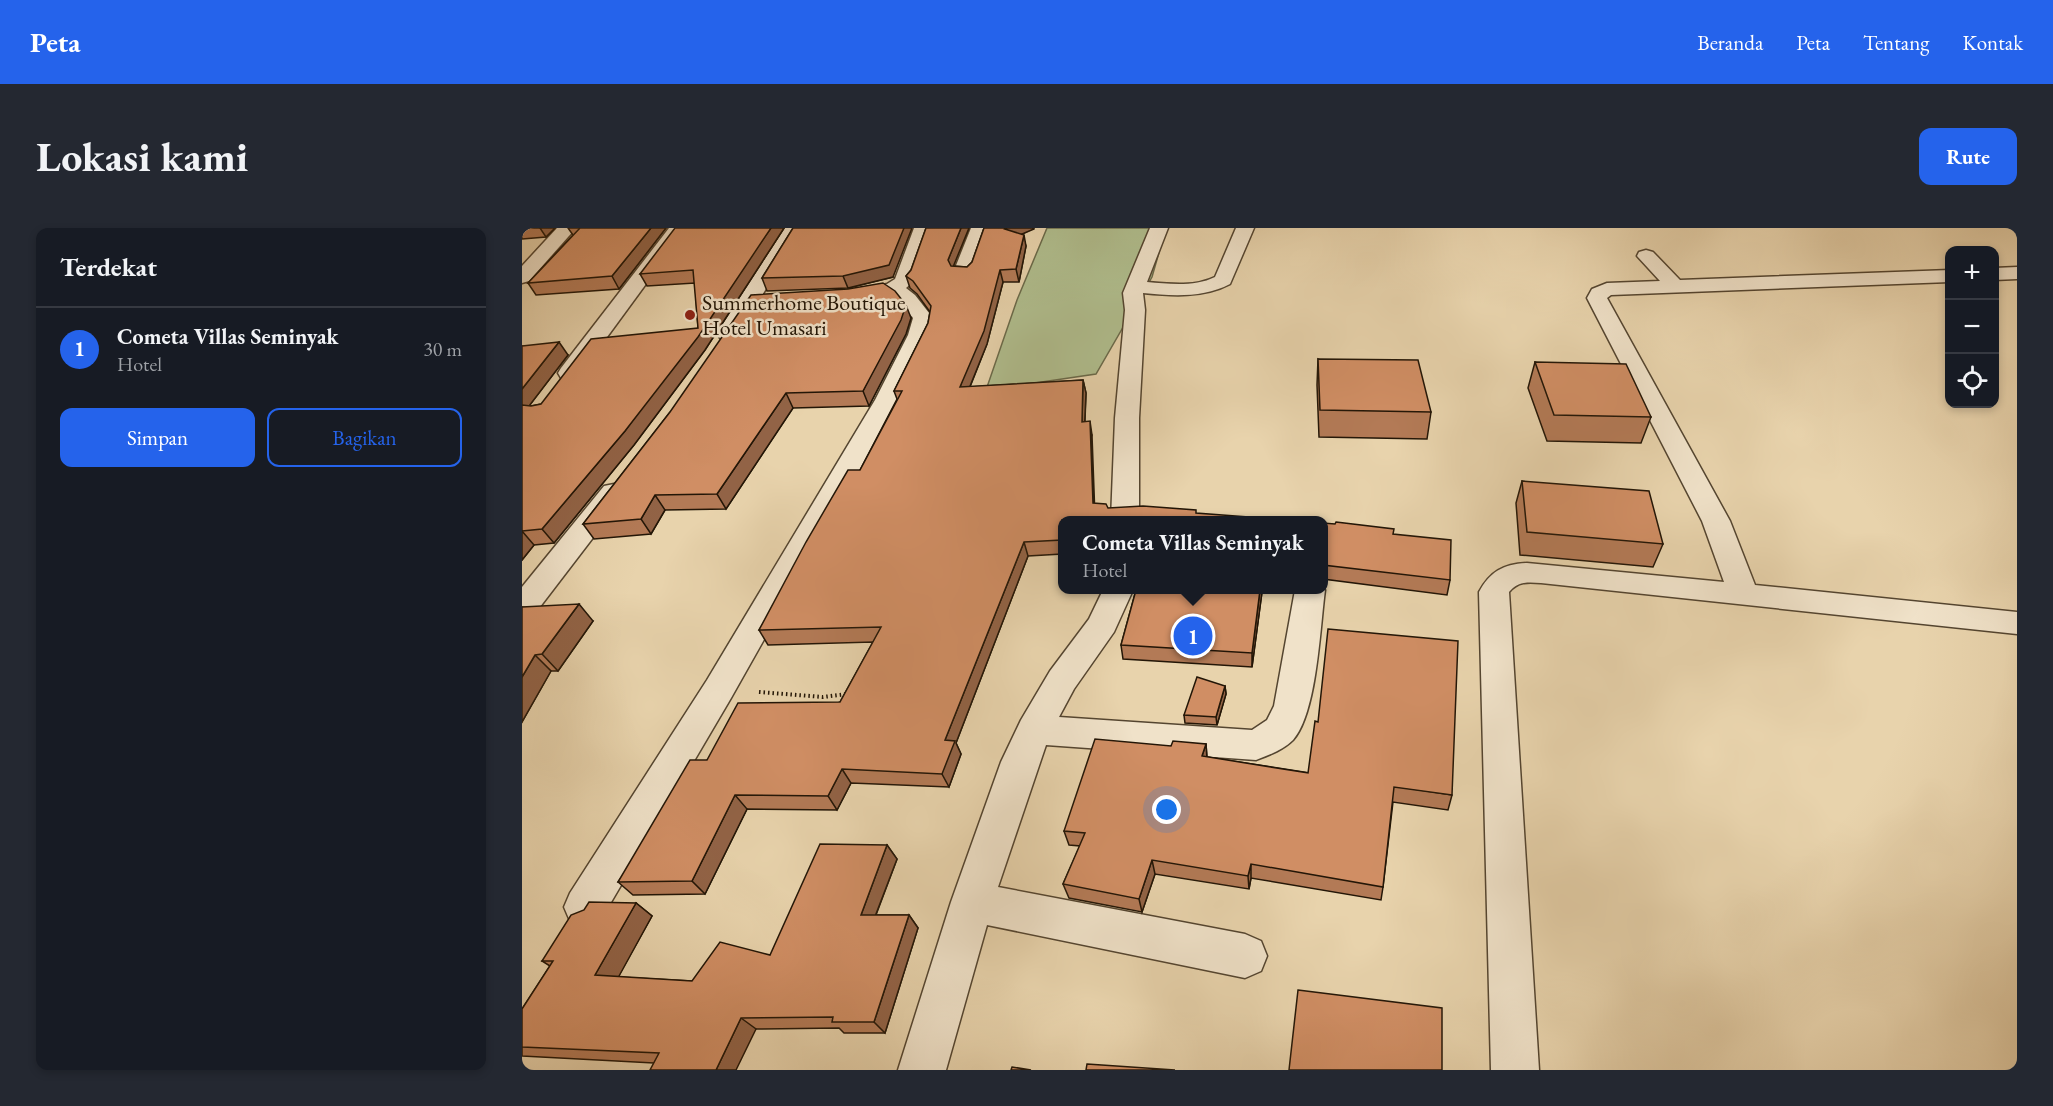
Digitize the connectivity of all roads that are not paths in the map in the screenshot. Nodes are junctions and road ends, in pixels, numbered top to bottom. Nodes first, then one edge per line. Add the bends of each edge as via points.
1 (567, 228) edge
2 (678, 228) edge
3 (794, 228) edge
4 (923, 228) edge
5 (980, 228) edge
6 (1160, 228) edge
7 (1245, 228) edge
8 (1646, 256) dead end
9 (963, 273) edge
10 (2017, 273) edge
11 (1999, 274) edge
12 (1945, 276) edge
13 (522, 277) edge
14 (1137, 286) junction
15 (1675, 286) junction
16 (893, 288) junction
17 (859, 293) edge
18 (716, 354) edge
19 (554, 393) edge
20 (631, 470) edge
21 (1125, 516) edge
22 (1116, 594) edge
23 (1309, 594) edge
24 (1744, 595) junction
25 (522, 608) edge
26 (2017, 623) edge
27 (1034, 730) junction
28 (972, 902) junction
29 (585, 907) edge
30 (1245, 956) dead end
31 (922, 1070) edge
32 (1515, 1070) edge

1 - 13 street
2 - 19 street
3 - 18 street via 760,299
4 - 16 street via 903,282
5 - 9 street
6 - 14 street
7 - 14 street via 1220,283 1202,287
8 - 15 street
10 - 11 street
12 - 15 street
14 - 21 street via 1133,294
15 - 24 street via 1607,289 1597,298 1716,521
16 - 17 street
16 - 29 street via 908,298 923,318 919,335 887,400 719,689
20 - 25 street
22 - 27 street via 1103,624 1062,680
23 - 27 street via 1286,724 1256,745
24 - 26 street
24 - 32 street via 1518,572 1497,584 1494,592
27 - 28 street
28 - 30 street
28 - 31 street

